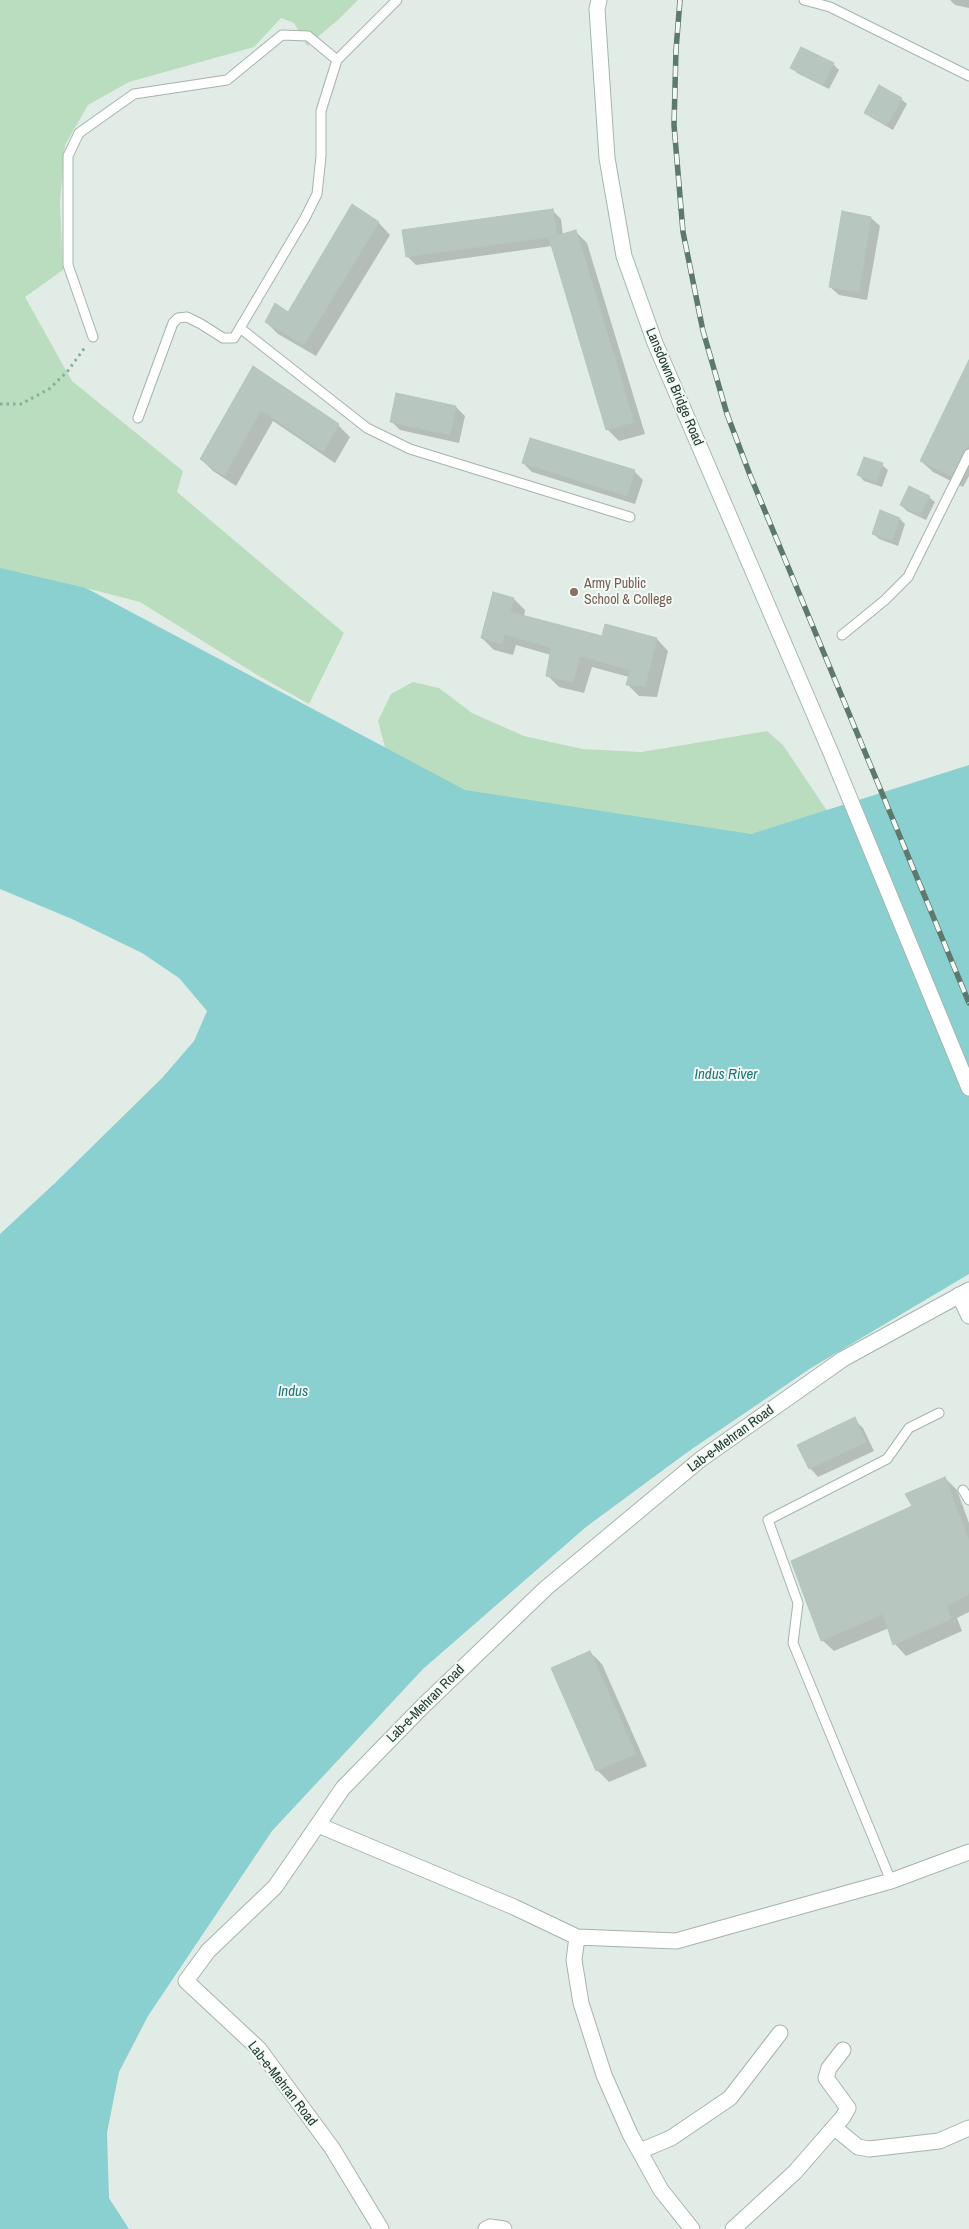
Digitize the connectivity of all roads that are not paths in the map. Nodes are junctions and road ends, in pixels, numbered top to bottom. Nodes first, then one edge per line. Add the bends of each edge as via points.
1 (397, 0) edge
2 (598, 0) edge
3 (806, 0) edge
4 (337, 60) junction
5 (969, 76) edge
6 (240, 328) junction
7 (93, 337) road end
8 (138, 418) dead end
9 (969, 454) edge
10 (630, 518) dead end
11 (842, 635) dead end
12 (969, 1088) edge
13 (964, 1292) edge
14 (969, 1316) edge
15 (939, 1413) dead end
16 (963, 1490) dead end
17 (969, 1500) edge
18 (318, 1825) junction
19 (969, 1852) edge
20 (890, 1881) junction
21 (577, 1937) junction
22 (780, 2034) dead end
23 (843, 2050) dead end
24 (835, 2128) junction
25 (969, 2128) edge
26 (640, 2151) junction
27 (381, 2229) edge
28 (486, 2229) edge
29 (504, 2229) edge
30 (692, 2229) edge
31 (732, 2229) edge

1 - 4 lane
2 - 12 street, Lansdowne Bridge Road via 607,158 624,256 655,343 831,753
3 - 5 lane via 830,7
4 - 6 lane via 321,111 317,194
4 - 7 lane via 308,36 282,35 227,80 134,94 79,133 68,156 68,265
6 - 8 lane via 234,338 223,338 187,317 178,318 173,323
6 - 10 lane via 367,428 410,449
9 - 11 lane via 908,577
13 - 14 street
13 - 18 street, Lab-e-Mehran Road via 843,1358 701,1459 546,1588 343,1788
15 - 20 lane via 909,1428 887,1458 768,1520 798,1603 793,1643
16 - 17 lane
18 - 21 street via 514,1907
18 - 27 street, Lab-e-Mehran Road via 275,1887 208,1951 186,1981 259,2049 332,2148
19 - 20 street
20 - 21 street via 676,1941
21 - 26 street via 574,1960 581,2004 604,2075
22 - 26 street via 730,2098 671,2138
23 - 24 street via 828,2068 826,2078 848,2108
24 - 25 street via 858,2147 869,2149 939,2141
24 - 31 street via 795,2172
26 - 30 street via 661,2190
28 - 29 street

